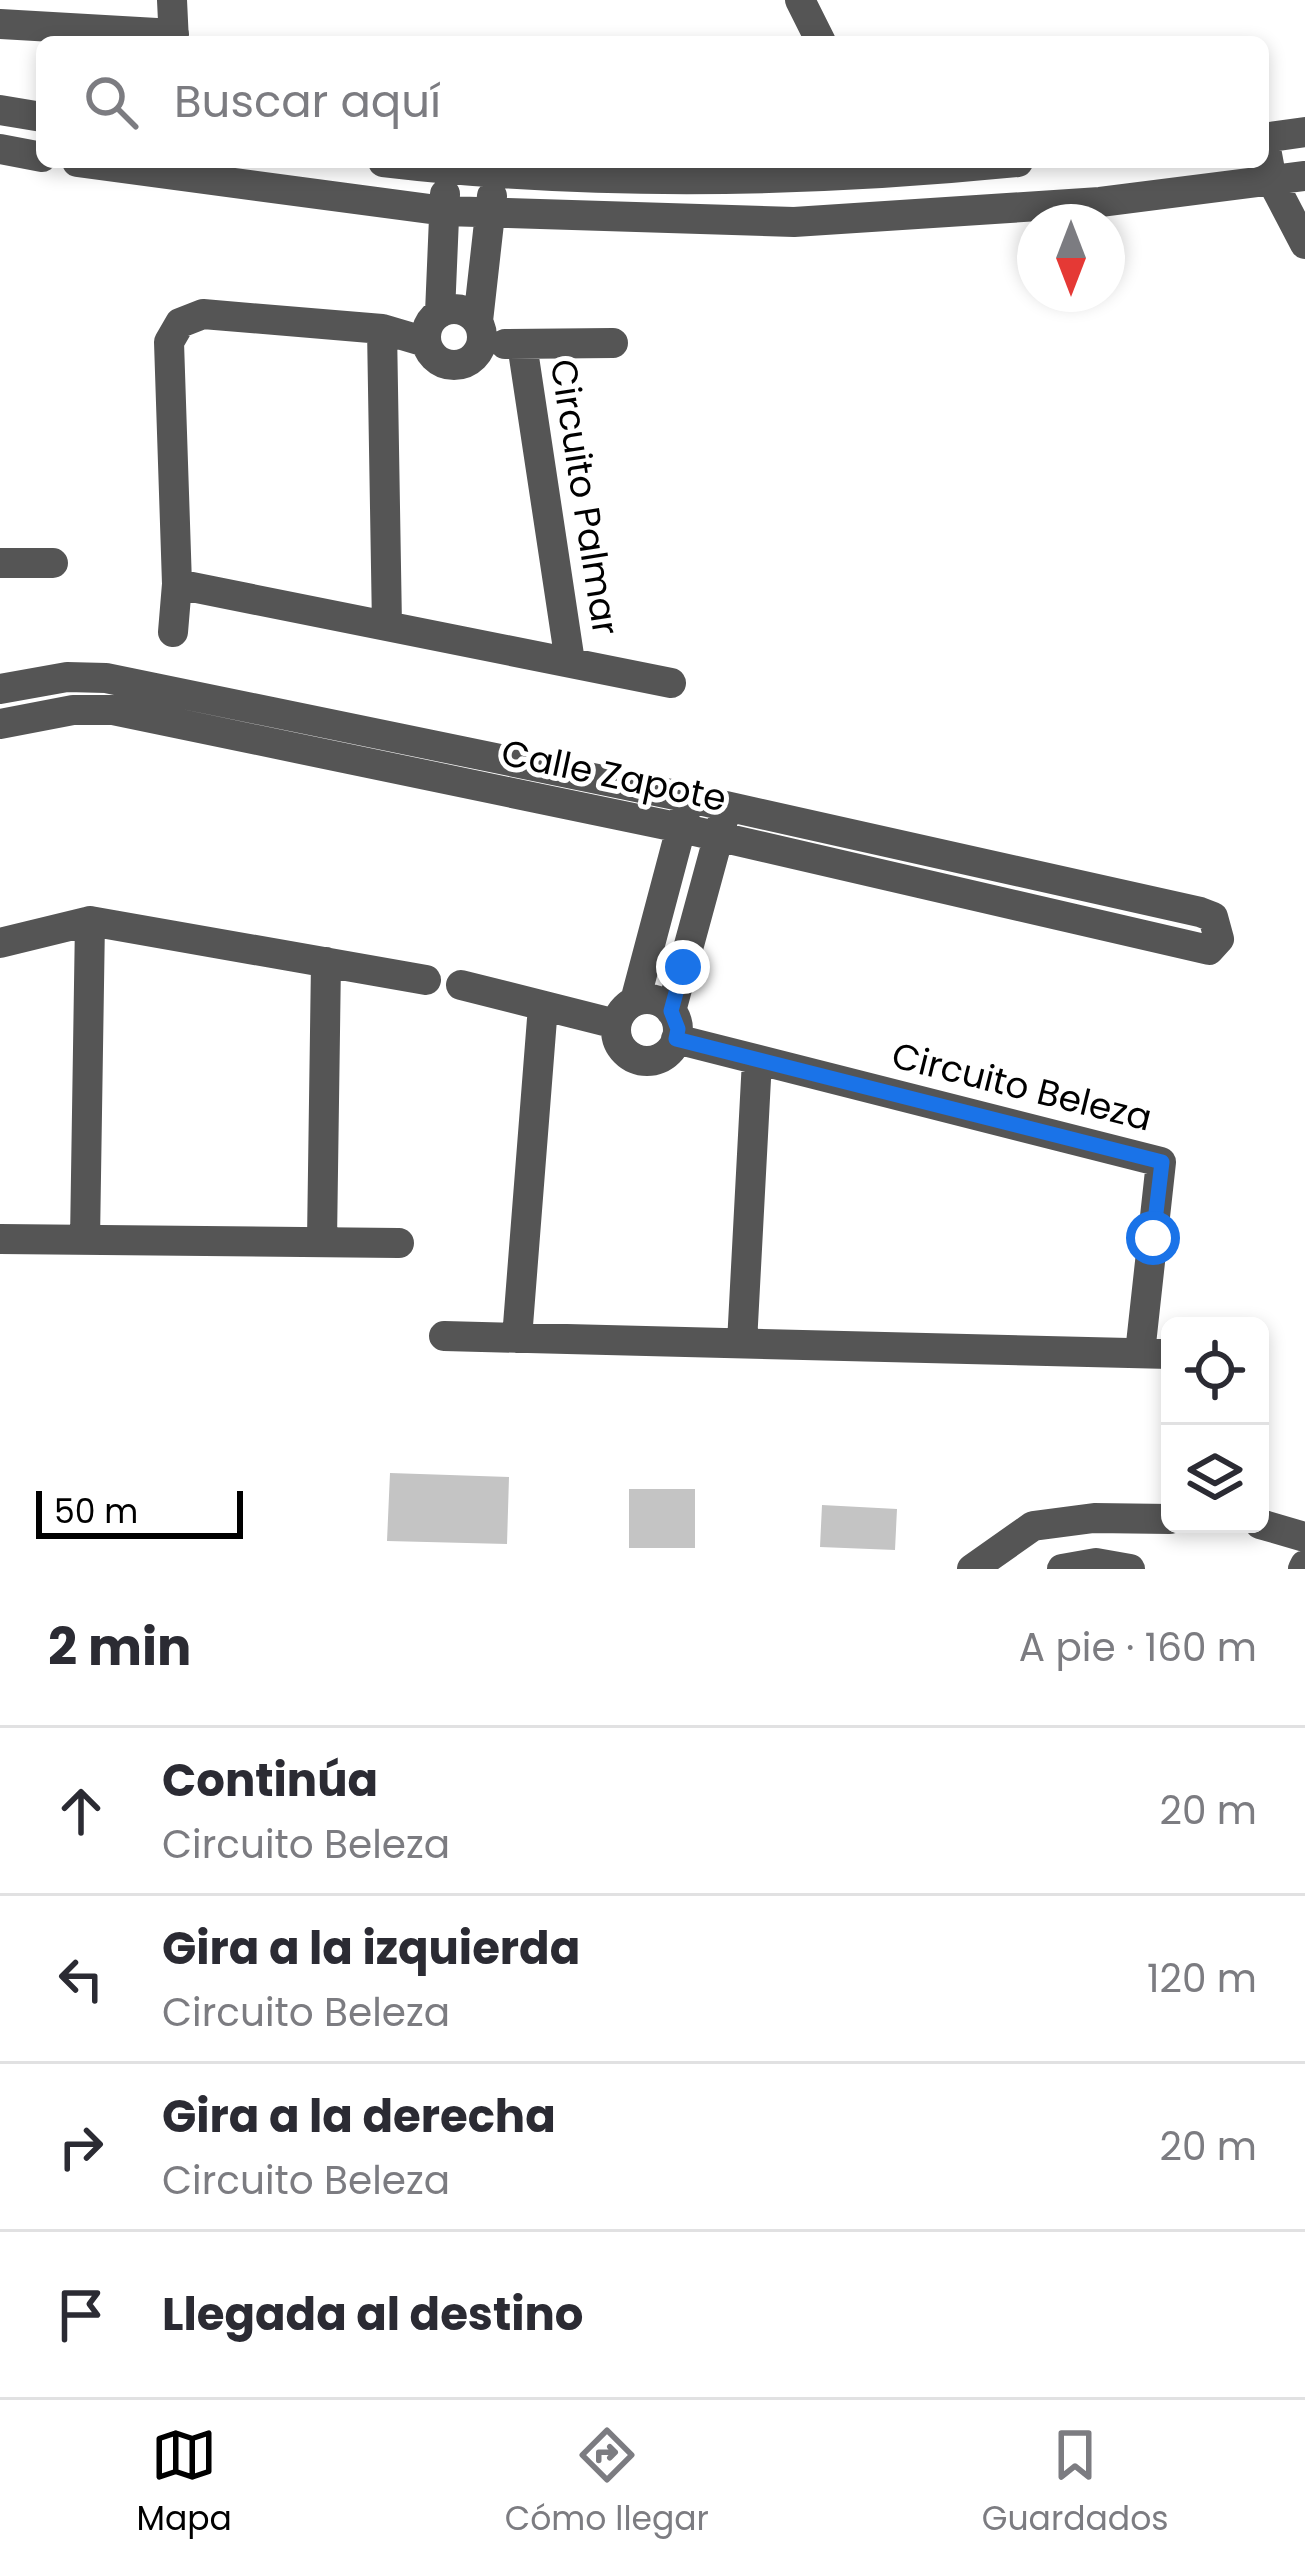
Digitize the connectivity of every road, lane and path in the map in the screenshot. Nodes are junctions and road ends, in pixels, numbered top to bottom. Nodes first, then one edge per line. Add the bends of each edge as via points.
1 (172, 0) edge
2 (800, 0) edge
3 (0, 24) edge
4 (149, 36) edge
5 (174, 36) edge
6 (817, 36) edge
7 (0, 110) edge
8 (36, 116) edge
9 (1305, 132) edge
10 (1269, 137) edge
11 (0, 149) edge
12 (36, 157) edge
13 (1269, 167) edge
14 (122, 168) edge
15 (430, 168) edge
16 (883, 169) edge
17 (446, 170) junction
18 (495, 172) junction
19 (1305, 176) edge
20 (1272, 181) junction
21 (445, 211) junction
22 (490, 214) junction
23 (906, 218) junction
24 (1305, 244) edge
25 (440, 313) junction
26 (382, 328) junction
27 (480, 333) junction
28 (426, 342) junction
29 (522, 344) junction
30 (613, 344) dead end
31 (0, 563) edge
32 (53, 563) dead end
33 (177, 584) junction
34 (386, 626) junction
35 (173, 632) dead end
36 (570, 662) junction
37 (670, 683) dead end
38 (0, 689) edge
39 (0, 724) edge
40 (727, 806) junction
41 (685, 813) junction
42 (719, 837) junction
43 (90, 921) junction
44 (0, 943) edge
45 (326, 962) junction
46 (426, 980) dead end
47 (461, 986) dead end
48 (542, 1006) junction
49 (626, 1013) junction
50 (674, 1025) junction
51 (758, 1060) junction
52 (0, 1239) edge
53 (85, 1240) junction
54 (322, 1241) junction
55 (399, 1243) dead end
56 (444, 1336) dead end
57 (517, 1338) junction
58 (742, 1343) junction
59 (1155, 1353) edge
60 (1161, 1519) edge
61 (1269, 1527) edge
62 (1305, 1537) edge
63 (982, 1567) edge
64 (1061, 1569) edge
65 (1130, 1569) edge

1 - 5 street
2 - 6 street
3 - 4 street
7 - 8 street
9 - 10 street
11 - 12 street
13 - 20 street
14 - 21 street
15 - 17 street
16 - 18 street via 662,179
16 - 23 street
17 - 18 street
17 - 21 street
18 - 22 street
19 - 20 street
20 - 23 street
20 - 24 street
21 - 22 street
21 - 25 street
22 - 23 street
22 - 27 street
25 - 27 street via 460,309
25 - 28 street
26 - 28 street
26 - 33 street via 203,314 180,323 169,343
26 - 34 street
27 - 28 street via 469,361 437,360
27 - 29 street, Circuito Palmar
29 - 30 street, Circuito Palmar
29 - 36 street, Circuito Palmar
31 - 32 street
33 - 34 street, Circuito Palmar
33 - 35 street
34 - 36 street, Circuito Palmar
36 - 37 street, Circuito Palmar
38 - 41 street, Calle Zapote via 106,678
39 - 41 street, Calle Zapote via 113,710
40 - 41 street, Calle Zapote
40 - 42 street
40 - 42 street, Calle Zapote via 1200,913 1213,917 1219,939 1209,950
41 - 42 street, Calle Zapote
41 - 49 street
42 - 50 street
43 - 44 street
43 - 45 street
43 - 53 street
45 - 46 street
45 - 54 street
47 - 48 street, Circuito Beleza
48 - 49 street, Circuito Beleza
48 - 57 street
49 - 50 street, Circuito Beleza via 656,1000
49 - 50 street, Circuito Beleza via 620,1045 636,1058 665,1054
50 - 51 street, Circuito Beleza
51 - 58 street
51 - 59 street, Circuito Beleza via 1162,1162
52 - 53 street
53 - 54 street
54 - 55 street
56 - 57 street, Circuito Beleza
57 - 58 street, Circuito Beleza
58 - 59 street, Circuito Beleza
60 - 63 street via 1034,1526
61 - 62 street
64 - 65 street

